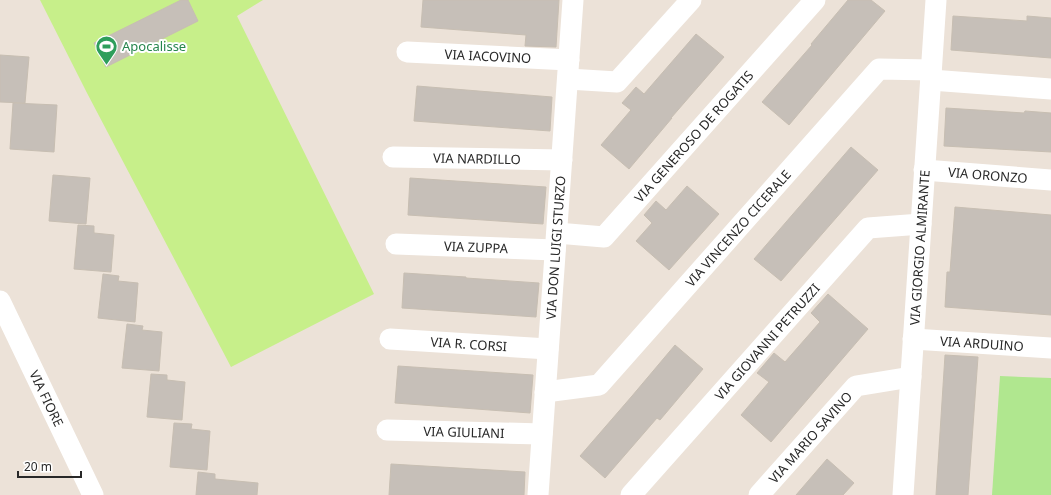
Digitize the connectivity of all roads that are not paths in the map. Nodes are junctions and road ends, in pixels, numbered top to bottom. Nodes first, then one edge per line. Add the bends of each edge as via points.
1 (573, 0) edge
2 (691, 0) edge
3 (815, 0) edge
4 (936, 0) edge
5 (407, 52) dead end
6 (568, 69) junction
7 (931, 75) junction
8 (1051, 89) edge
9 (393, 156) dead end
10 (562, 160) junction
11 (924, 170) junction
12 (1051, 180) edge
13 (921, 224) junction
14 (556, 242) junction
15 (396, 244) dead end
16 (0, 301) edge
17 (7, 329) edge
18 (913, 338) junction
19 (390, 339) dead end
20 (1051, 348) edge
21 (548, 349) junction
22 (911, 377) junction
23 (545, 392) junction
24 (387, 430) dead end
25 (542, 434) junction
26 (93, 495) edge
27 (538, 495) edge
28 (631, 495) edge
29 (759, 495) edge
30 (903, 495) edge

1 - 6 street, VIA DON LUIGI STURZO
2 - 6 street, VIA IACOVINO via 617,82
3 - 14 street, VIA GENEROSO DE ROGATIS via 604,237
4 - 7 street, VIA GIORGIO ALMIRANTE
5 - 6 street, VIA IACOVINO
6 - 10 street, VIA DON LUIGI STURZO
7 - 8 street, VIA VINCENZO CICERALE
7 - 11 street, VIA GIORGIO ALMIRANTE
7 - 23 street, VIA VINCENZO CICERALE via 879,69 599,385
9 - 10 street, VIA NARDILLO
10 - 14 street, VIA DON LUIGI STURZO
11 - 12 street, VIA ORONZO
11 - 13 street, VIA GIORGIO ALMIRANTE
13 - 18 street, VIA GIORGIO ALMIRANTE
13 - 28 street, VIA GIOVANNI PETRUZZI via 868,228
14 - 15 street, VIA ZUPPA
14 - 21 street, VIA DON LUIGI STURZO
16 - 17 street, VIA FIORE
17 - 26 street, VIA FIORE
18 - 20 street, VIA ARDUINO
18 - 22 street, VIA GIORGIO ALMIRANTE
19 - 21 street, VIA R. CORSI
21 - 23 street, VIA DON LUIGI STURZO
22 - 29 street, VIA MARIO SAVINO via 856,386
22 - 30 street, VIA GIORGIO ALMIRANTE
23 - 25 street, VIA DON LUIGI STURZO
24 - 25 street, VIA GIULIANI
25 - 27 street, VIA DON LUIGI STURZO

